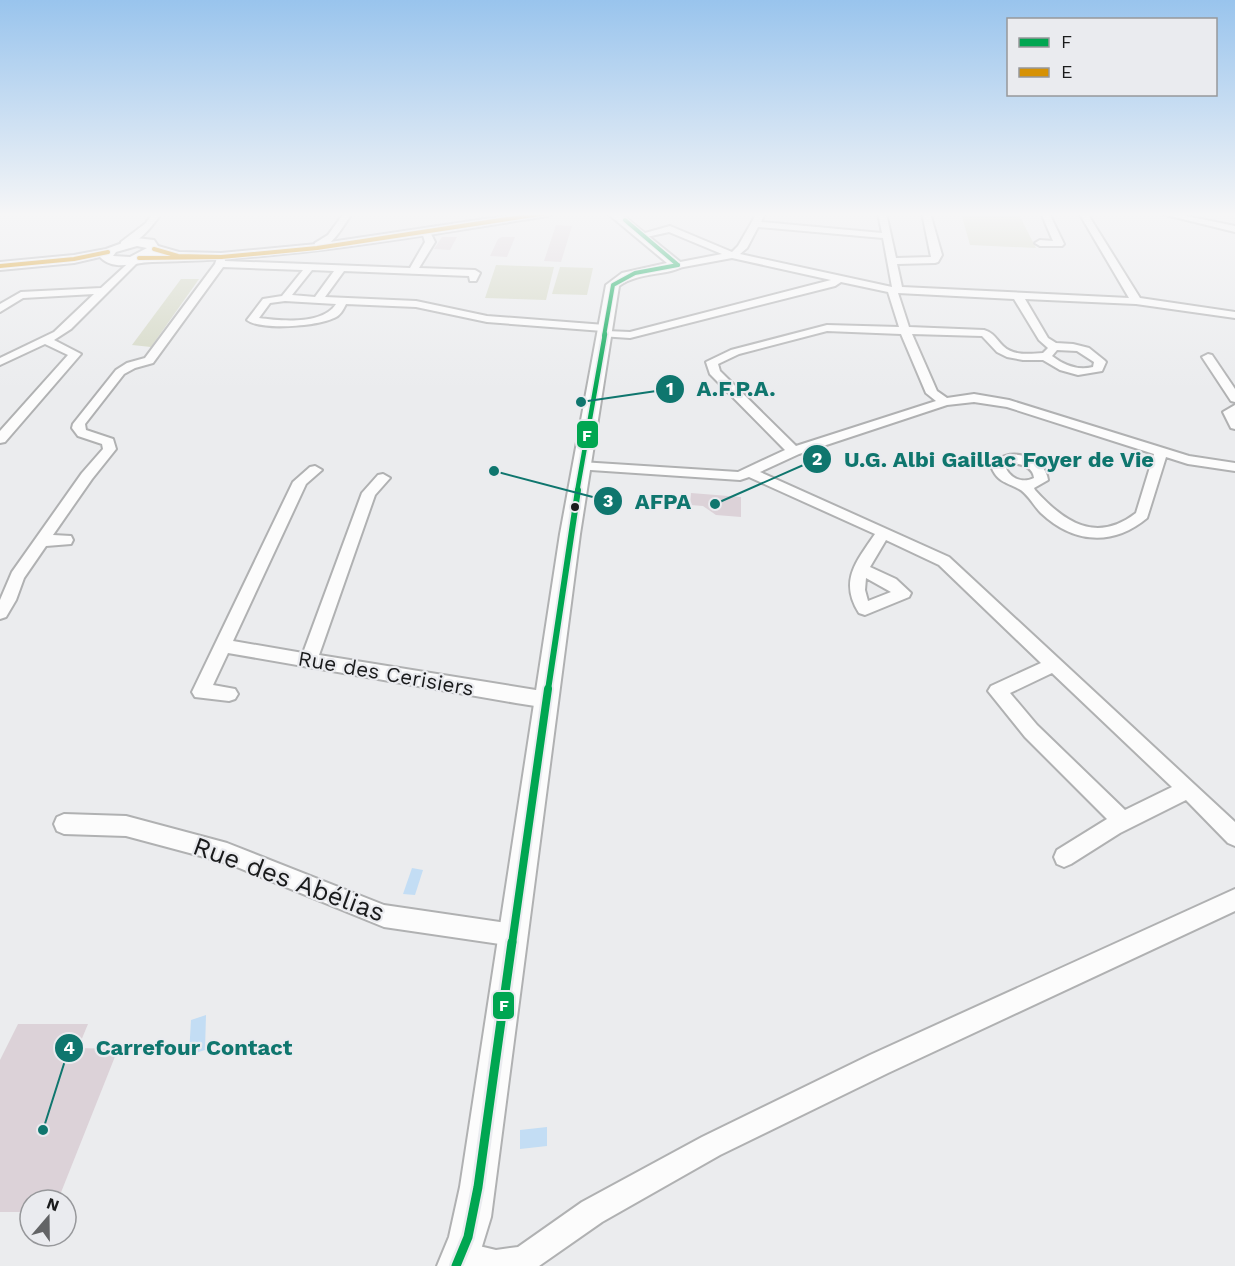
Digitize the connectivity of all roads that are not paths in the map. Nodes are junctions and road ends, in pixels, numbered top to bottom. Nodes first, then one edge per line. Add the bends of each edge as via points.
1 (109, 272) edge
2 (212, 272) edge
3 (306, 272) edge
4 (338, 272) edge
5 (447, 272) edge
6 (648, 272) edge
7 (811, 272) edge
8 (893, 272) edge
9 (1119, 272) edge
10 (839, 278) junction
11 (473, 279) dead end
12 (895, 290) junction
13 (101, 291) junction
14 (1018, 296) junction
15 (285, 298) junction
16 (318, 300) junction
17 (343, 301) junction
18 (1136, 301) junction
19 (0, 309) edge
20 (1235, 315) edge
21 (905, 330) junction
22 (605, 331) junction
23 (45, 340) junction
24 (1208, 357) dead end
25 (0, 362) edge
26 (1235, 398) edge
27 (945, 402) junction
28 (1235, 409) edge
29 (1235, 425) edge
30 (0, 439) edge
31 (794, 451) junction
32 (1161, 452) junction
33 (581, 466) junction
34 (1235, 467) edge
35 (315, 470) dead end
36 (748, 472) junction
37 (382, 478) dead end
38 (1024, 485) dead end
39 (884, 532) junction
40 (66, 540) dead end
41 (42, 541) junction
42 (862, 570) dead end
43 (0, 613) edge
44 (224, 646) junction
45 (309, 659) junction
46 (1053, 665) junction
47 (230, 694) dead end
48 (548, 700) junction
49 (1188, 789) junction
50 (1123, 821) junction
51 (64, 824) dead end
52 (1235, 836) edge
53 (1064, 857) dead end
54 (1235, 900) edge
55 (514, 935) junction
56 (459, 1261) edge
57 (518, 1264) edge

1 - 13 street
2 - 41 street via 149,361 120,372 79,424 82,433 108,442 110,449
3 - 15 street
4 - 16 street
5 - 11 street via 476,273
6 - 22 street via 619,279 613,285
7 - 10 street
8 - 12 street
9 - 18 street
10 - 12 street
10 - 22 street via 832,284 630,334
12 - 14 street
12 - 21 street
13 - 19 street via 21,295
13 - 23 street via 67,327
14 - 18 street
14 - 21 street via 1050,351 1024,356 999,349 993,337 984,333
15 - 16 street
15 - 17 street via 267,301 252,320 293,322 329,316
16 - 17 street
17 - 22 street via 416,304 487,319
18 - 20 street
21 - 27 street via 932,393
21 - 31 street via 827,328 718,357 712,362 714,372
22 - 33 street
23 - 25 street
23 - 30 street via 75,354
24 - 26 street
27 - 31 street
27 - 32 street via 974,398 1009,404
28 - 29 street via 1229,412
31 - 36 street
32 - 34 street
32 - 38 street via 1142,515 1100,534 1074,529 1042,505
33 - 36 street via 740,476
33 - 48 street
35 - 44 street via 300,482
36 - 39 street
37 - 45 street via 369,493
39 - 42 street
39 - 46 street via 944,561
40 - 41 street
41 - 43 street via 17,576
44 - 45 street, Rue des Cerisiers
44 - 47 street via 201,692
45 - 48 street, Rue des Cerisiers
46 - 49 street
46 - 50 street via 997,691 1031,731
48 - 55 street
49 - 50 street
49 - 52 street
50 - 53 street
51 - 55 street, Rue des Abélias via 126,826 227,853 384,916
54 - 57 street via 711,1146 592,1212
55 - 56 street via 478,1187
56 - 57 street

